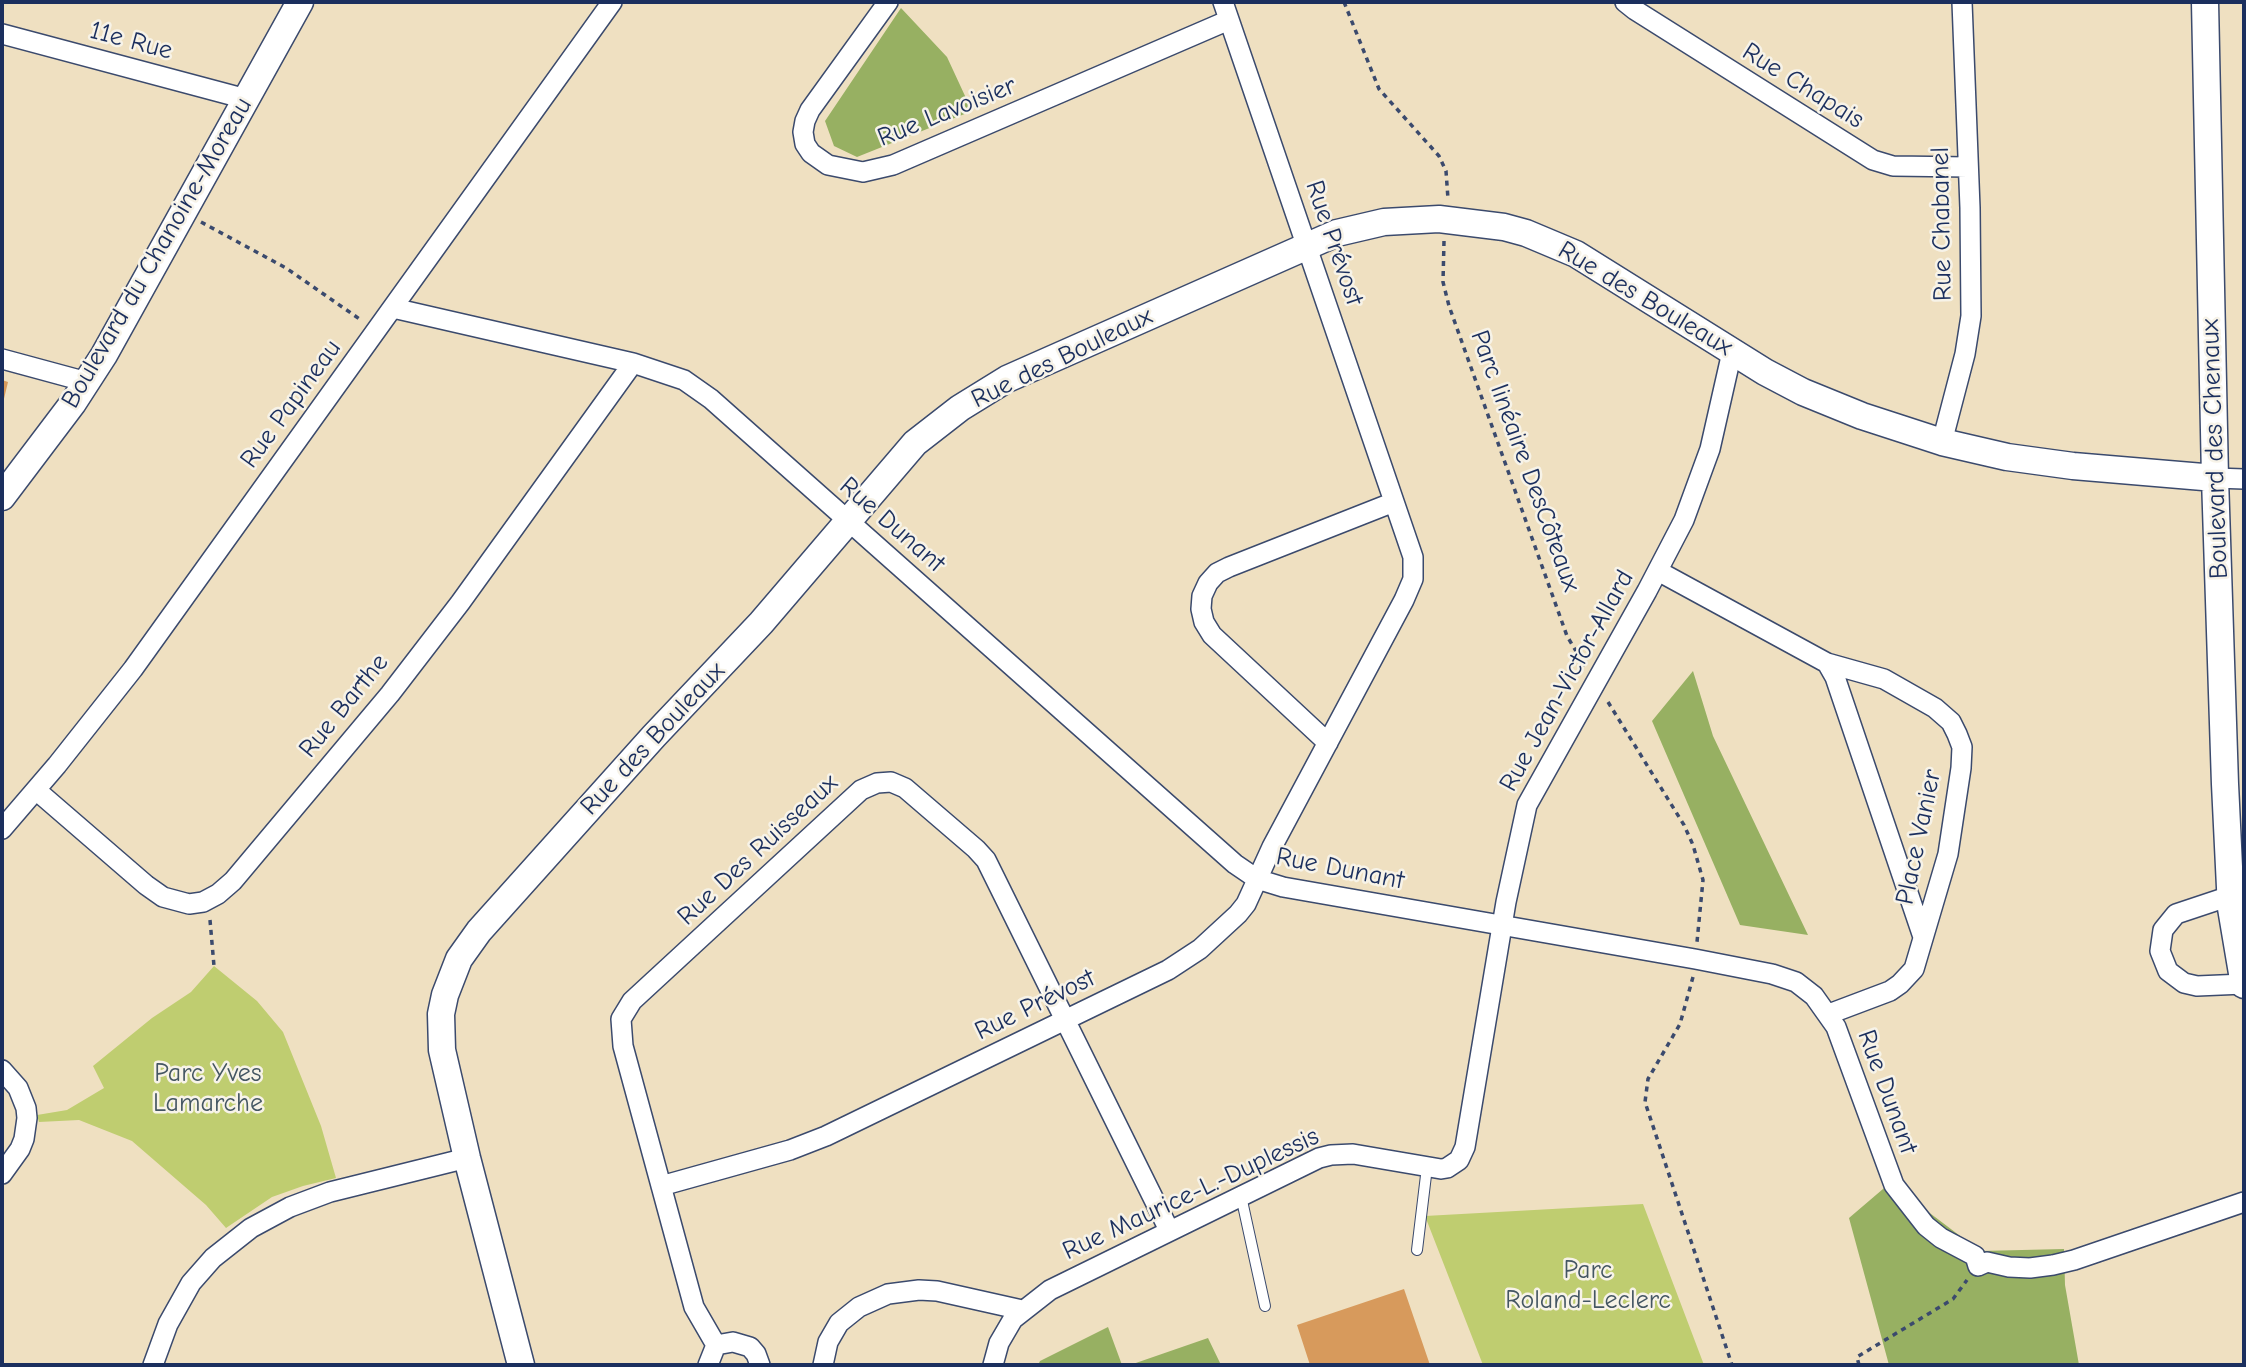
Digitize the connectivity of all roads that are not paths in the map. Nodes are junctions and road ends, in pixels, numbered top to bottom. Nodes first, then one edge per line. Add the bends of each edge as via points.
1 (300, 2) edge
2 (612, 2) edge
3 (888, 2) edge
4 (1625, 2) edge
5 (1962, 2) edge
6 (2205, 2) edge
7 (1226, 11) edge
8 (2, 34) edge
9 (246, 99) junction
10 (1968, 167) junction
11 (1307, 246) junction
12 (393, 308) junction
13 (1732, 352) junction
14 (2, 359) edge
15 (633, 363) junction
16 (87, 382) junction
17 (1942, 442) junction
18 (2215, 478) junction
19 (2244, 479) edge
20 (2, 497) edge
21 (1394, 502) junction
22 (848, 521) junction
23 (1658, 571) junction
24 (1827, 663) junction
25 (1328, 743) junction
26 (36, 790) junction
27 (2, 829) edge
28 (1257, 879) junction
29 (2230, 896) junction
30 (1502, 925) junction
31 (1923, 937) junction
32 (2244, 985) edge
33 (1829, 1014) junction
34 (1065, 1020) junction
35 (2, 1070) edge
36 (467, 1158) junction
37 (1453, 1165) joint
38 (1427, 1167) junction
39 (2, 1174) edge
40 (660, 1186) junction
41 (1240, 1196) junction
42 (2244, 1202) edge
43 (1169, 1230) junction
44 (1417, 1250) dead end
45 (1265, 1306) dead end
46 (1023, 1310) junction
47 (716, 1345) junction
48 (153, 1365) edge
49 (521, 1365) edge
50 (708, 1365) edge
51 (760, 1365) edge
52 (823, 1365) edge
53 (993, 1365) edge

1 - 9 street, Boulevard du Chanoine-Moreau
2 - 12 street, Rue Papineau
3 - 7 street, Rue Lavoisier via 805,121 805,144 828,165 863,172 893,165
4 - 10 street, Rue Chapais via 1873,160 1893,166
5 - 10 street, Rue Chabanel
6 - 18 street, Boulevard des Chenaux
7 - 11 street, Rue Prévost
8 - 9 street, 11e Rue
9 - 16 street, Boulevard du Chanoine-Moreau
10 - 17 street, Rue Chabanel via 1971,316
11 - 13 street, Rue des Bouleaux via 1384,222 1446,219 1504,227 1552,242 1602,268
11 - 21 street, Rue Prévost
11 - 22 street, Rue des Bouleaux via 1030,368 978,396 915,443
12 - 15 street, Rue Dunant
12 - 26 street, Rue Papineau via 126,679
13 - 17 street, Rue des Bouleaux via 1832,405
13 - 23 street, Rue Jean-Victor-Allard via 1703,472
14 - 16 street
15 - 22 street, Rue Dunant via 669,373 697,389
15 - 26 street, Rue Barthe via 390,694 233,881 208,900 180,903 154,892
16 - 20 street, Boulevard du Chanoine-Moreau
17 - 18 street, Rue des Bouleaux via 2073,466
18 - 19 street
18 - 29 street, Boulevard des Chenaux
21 - 25 street, Rue Prévost via 1413,557 1410,588
21 - 25 street via 1229,567 1217,573 1202,596 1201,609 1212,635
22 - 28 street, Rue Dunant
22 - 36 street, Rue des Bouleaux via 761,623 479,931 460,959 445,995 440,1034
23 - 24 street, Place Vanier
23 - 30 street, Rue Jean-Victor-Allard via 1527,805
24 - 31 street, Place Vanier
24 - 31 street, Place Vanier via 1884,679 1936,708 1951,722 1962,747 1948,854
25 - 28 street, Rue Prévost
26 - 27 street, Rue Papineau
28 - 30 street, Rue Dunant
28 - 34 street, Rue Prévost via 1238,914 1200,949 1168,970
29 - 32 street, Boulevard des Chenaux
29 - 32 street, Boulevard des Chenaux via 2173,917 2163,930 2160,951 2168,971 2184,983
30 - 33 street, Rue Dunant via 1785,977 1805,988
30 - 37 street, Rue Jean-Victor-Allard via 1465,1147
31 - 33 street, Place Vanier via 1914,969 1900,984
33 - 42 street, Rue Dunant via 1894,1185 1926,1226 1975,1256 1978,1266 1987,1262 2030,1268 2074,1260
34 - 40 street, Rue Prévost via 809,1143
34 - 40 street, Rue Des Ruisseaux via 981,854 905,788 891,782 869,785 623,1012 623,1046
34 - 43 street, Rue Des Ruisseaux
35 - 39 street via 18,1088 27,1118 20,1149
36 - 48 street via 315,1197 251,1228 213,1258 191,1283 168,1324
36 - 49 street, Rue des Bouleaux
37 - 38 street, Rue Maurice-L.-Duplessis
38 - 41 street, Rue Maurice-L.-Duplessis via 1353,1154 1331,1155
38 - 44 lane
40 - 47 street, Rue Des Ruisseaux via 694,1307
41 - 43 street, Rue Maurice-L.-Duplessis
41 - 45 lane
43 - 46 street, Rue Maurice-L.-Duplessis via 1062,1282
46 - 52 street via 937,1291 888,1294 859,1307 839,1323 828,1342
46 - 53 street, Rue Maurice-L.-Duplessis via 1005,1330
47 - 50 street
47 - 51 street via 742,1343 757,1354

